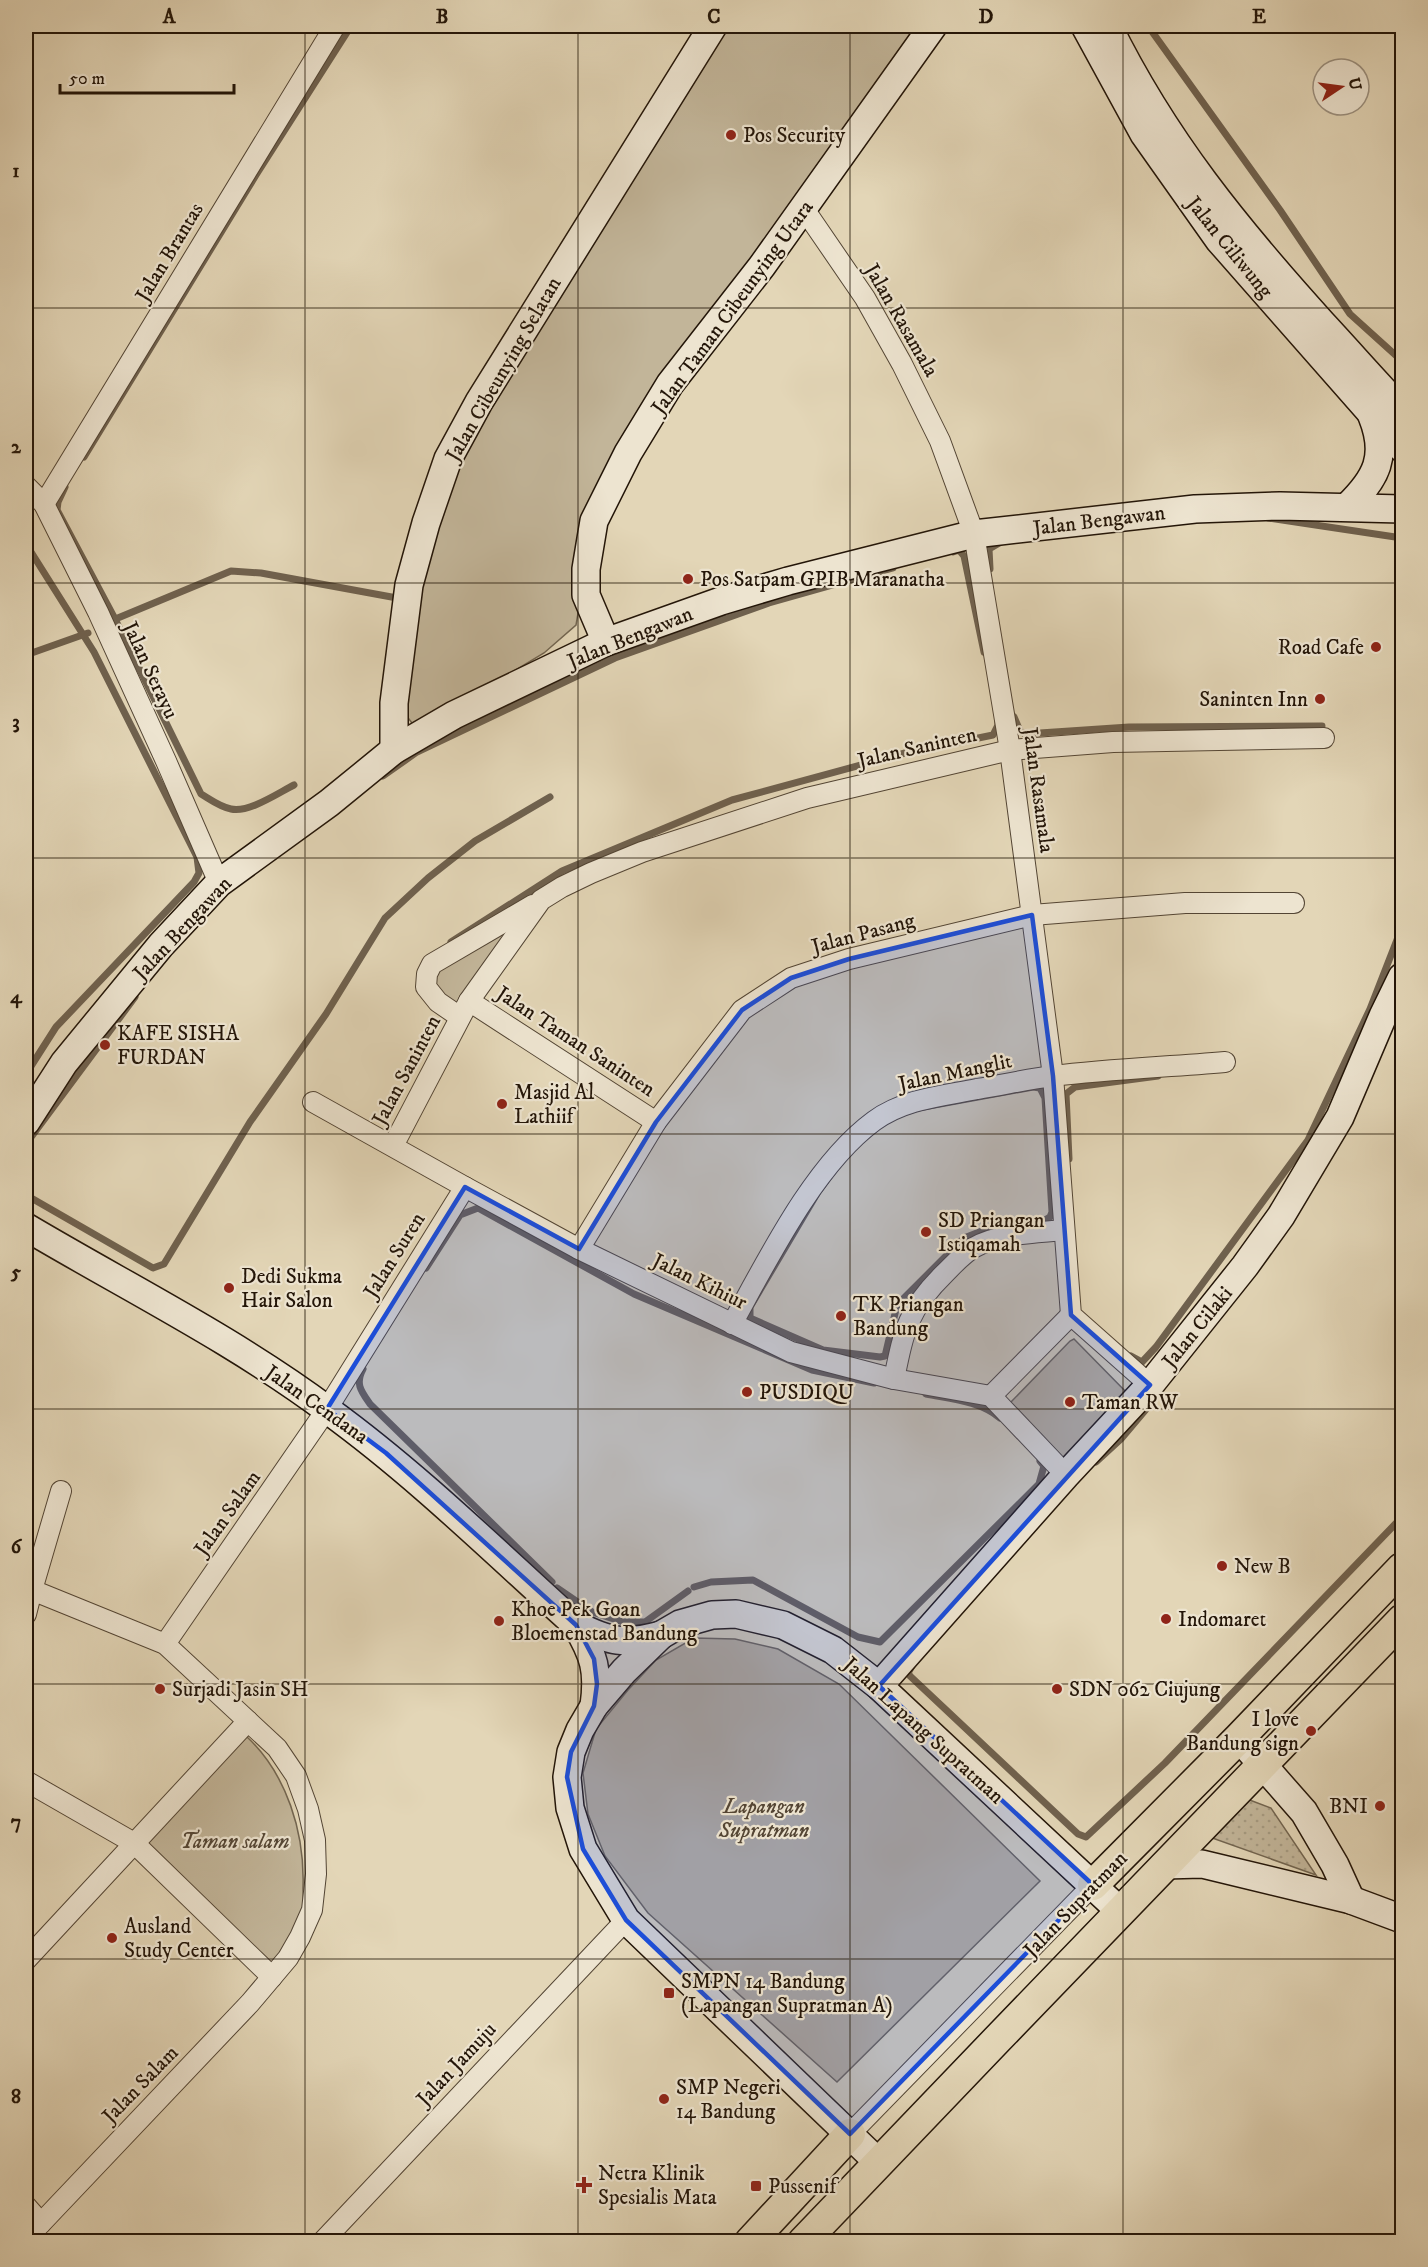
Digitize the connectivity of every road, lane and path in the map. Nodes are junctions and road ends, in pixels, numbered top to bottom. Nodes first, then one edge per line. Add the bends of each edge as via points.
1 (335, 26) edge
2 (713, 26) edge
3 (933, 26) edge
4 (1085, 26) edge
5 (1108, 26) edge
6 (804, 209) junction
7 (1228, 233) junction
8 (1402, 410) edge
9 (1370, 412) junction
10 (1402, 448) edge
11 (26, 486) edge
12 (44, 504) junction
13 (1347, 507) junction
14 (1402, 509) edge
15 (974, 534) junction
16 (606, 642) junction
17 (1324, 738) dead end
18 (394, 750) junction
19 (1010, 750) junction
20 (219, 883) junction
21 (541, 900) junction
22 (1294, 903) dead end
23 (1032, 915) junction
24 (1400, 988) edge
25 (465, 1009) junction
26 (1225, 1062) dead end
27 (1053, 1076) junction
28 (313, 1102) dead end
29 (26, 1122) edge
30 (656, 1122) junction
31 (393, 1146) junction
32 (465, 1187) junction
33 (26, 1227) edge
34 (1064, 1230) junction
35 (579, 1249) junction
36 (1071, 1315) junction
37 (732, 1324) junction
38 (894, 1379) junction
39 (1150, 1385) junction
40 (991, 1396) junction
41 (327, 1409) junction
42 (1065, 1475) junction
43 (61, 1491) dead end
44 (1402, 1568) edge
45 (32, 1590) junction
46 (26, 1614) edge
47 (1402, 1620) edge
48 (576, 1625) junction
49 (661, 1635) junction
50 (165, 1644) junction
51 (879, 1686) junction
52 (594, 1706) junction
53 (248, 1721) junction
54 (1239, 1738) junction
55 (1264, 1765) junction
56 (26, 1781) edge
57 (134, 1843) junction
58 (1164, 1865) junction
59 (1093, 1885) junction
60 (1352, 1900) junction
61 (1120, 1912) junction
62 (1402, 1918) edge
63 (626, 1920) junction
64 (26, 1960) edge
65 (272, 1977) junction
66 (850, 2134) junction
67 (879, 2163) junction
68 (26, 2206) edge
69 (41, 2223) junction
70 (26, 2239) edge
71 (322, 2241) edge
72 (750, 2241) edge
73 (803, 2241) edge

1 - 12 street, Jalan Brantas
2 - 18 street, Jalan Cibeunying Selatan via 491,382 448,459 409,585 394,703
3 - 6 street, Jalan Taman Cibeunying Utara
4 - 7 street, Jalan Ciliwung via 1144,134
5 - 7 street, Jalan Ciliwung via 1132,75
6 - 15 street, Jalan Rasamala via 865,298 902,364 940,441
6 - 16 street, Jalan Taman Cibeunying Utara via 670,384 628,453 594,521 586,595
7 - 8 street, Jalan Ciliwung
7 - 9 street, Jalan Ciliwung
9 - 10 street, Jalan Ciliwung
9 - 13 street via 1379,435 1380,455 1373,477
11 - 12 street, Jalan Serayu
12 - 20 street, Jalan Serayu via 122,665
13 - 14 street, Jalan Bengawan
13 - 15 street, Jalan Bengawan via 1195,509
15 - 16 street, Jalan Bengawan via 788,581
15 - 19 street, Jalan Rasamala
16 - 18 street, Jalan Bengawan via 454,715
17 - 19 street, Jalan Saninten via 1113,742
18 - 20 street, Jalan Bengawan
19 - 21 street, Jalan Saninten via 807,798 735,821 591,873
19 - 23 street, Jalan Rasamala
20 - 29 street, Jalan Bengawan via 161,945 71,1055
21 - 25 street, Jalan Saninten
21 - 25 street, Jalan Saninten via 432,964 426,987 438,1002
22 - 23 street, Jalan Pasang via 1185,903
23 - 27 street, Jalan Rasamala
23 - 30 street, Jalan Pasang via 849,959 791,978 742,1010
24 - 39 street, Jalan Cilaki via 1383,1016 1340,1117 1281,1216
25 - 30 street, Jalan Taman Saninten
25 - 31 street, Jalan Saninten
26 - 27 street, Jalan Manglit
27 - 34 street, Jalan Rasamala
27 - 37 street, Jalan Manglit via 928,1098 897,1107 874,1121 815,1184
28 - 31 street, Jalan Kihiur
30 - 35 street, Jalan Pasang
31 - 32 street, Jalan Kihiur
32 - 35 street, Jalan Kihiur
32 - 41 street, Jalan Suren
33 - 41 street, Jalan Cendana via 245,1355
34 - 36 street, Jalan Rasamala
34 - 38 street via 997,1239 973,1248 957,1261 912,1311
35 - 37 street, Jalan Kihiur
36 - 39 street
36 - 40 street
37 - 38 street, Jalan Kihiur via 791,1352
38 - 40 street, Jalan Kihiur
39 - 42 street, Jalan Cilaki
40 - 42 street
41 - 48 street, Jalan Cendana via 386,1453
41 - 50 street, Jalan Salam
42 - 51 street, Jalan Cilaki
43 - 45 street
44 - 54 main road, Jalan Supratman
45 - 46 street
45 - 50 street, Jalan Salam
47 - 55 main road, Jalan Supratman
48 - 49 street, Jalan Cendana via 622,1641 636,1642
48 - 52 street, Jalan Cendana via 589,1647 596,1671
49 - 51 street, Jalan Lapang Supratman via 680,1624 712,1615 736,1614 783,1625 833,1650
49 - 52 street, Jalan Lapang Supratman
50 - 53 street, Jalan Salam
51 - 59 street, Jalan Lapang Supratman
52 - 63 street, Jalan Lapang Supratman via 571,1752 567,1777 570,1808 583,1849
53 - 57 street
53 - 65 street, Jalan Salam via 277,1748 296,1776 315,1840 312,1910 300,1937
54 - 55 street
54 - 59 main road, Jalan Supratman
55 - 58 main road, Jalan Supratman
55 - 60 street via 1304,1812
56 - 57 street
57 - 64 street
57 - 65 street
58 - 60 street via 1202,1863
58 - 61 main road, Jalan Supratman
59 - 61 street, Jalan Lapang Supratman
59 - 66 street, Jalan Supratman
60 - 62 street
61 - 67 main road, Jalan Supratman
63 - 66 street, Jalan Lapang Supratman
63 - 71 street, Jalan Jamuju
65 - 69 street, Jalan Salam
66 - 67 street, Jalan Lapang Supratman
66 - 72 main road, Jalan Supratman
67 - 73 main road, Jalan Supratman
68 - 69 street
69 - 70 street, Jalan Salam

